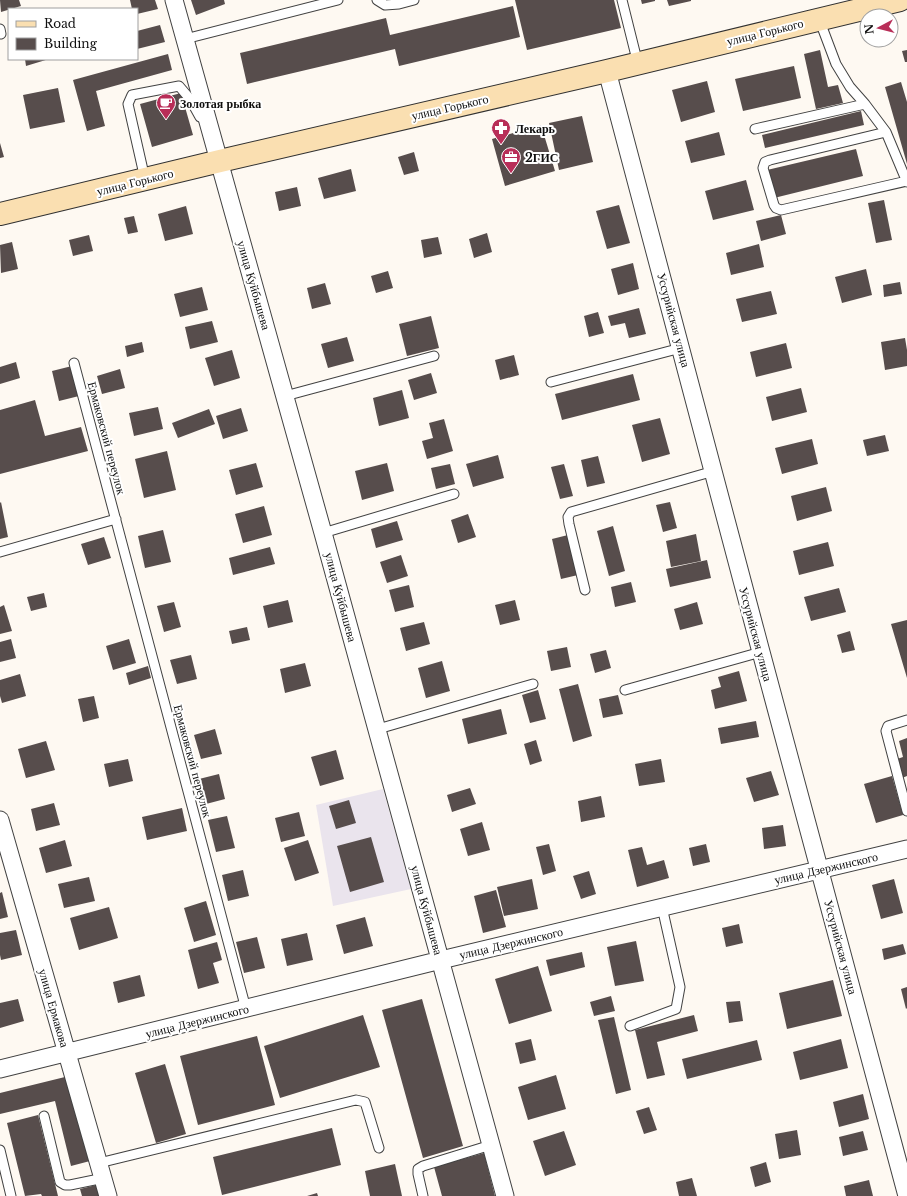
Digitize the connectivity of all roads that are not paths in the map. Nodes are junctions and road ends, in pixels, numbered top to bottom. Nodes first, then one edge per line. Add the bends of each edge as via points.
1 (174, 0) edge
2 (338, 0) edge
3 (377, 0) edge
4 (414, 0) edge
5 (622, 0) edge
6 (900, 0) edge
7 (819, 19) junction
8 (186, 39) junction
9 (638, 64) junction
10 (607, 71) junction
11 (865, 104) junction
12 (755, 129) dead end
13 (886, 132) junction
14 (217, 151) junction
15 (145, 180) junction
16 (907, 182) edge
17 (0, 214) edge
18 (681, 348) junction
19 (434, 356) dead end
20 (74, 363) dead end
21 (551, 382) dead end
22 (285, 396) junction
23 (714, 471) junction
24 (454, 494) dead end
25 (116, 519) junction
26 (324, 533) junction
27 (0, 552) edge
28 (585, 590) dead end
29 (761, 652) junction
30 (533, 684) dead end
31 (625, 690) dead end
32 (907, 720) edge
33 (378, 729) junction
34 (904, 787) edge
35 (907, 811) edge
36 (0, 820) edge
37 (907, 849) edge
38 (820, 869) junction
39 (662, 907) junction
40 (441, 960) junction
41 (246, 1009) junction
42 (630, 1026) dead end
43 (67, 1054) junction
44 (0, 1070) edge
45 (44, 1116) dead end
46 (491, 1145) junction
47 (379, 1148) dead end
48 (0, 1150) edge
49 (101, 1171) junction
50 (907, 1195) edge
51 (11, 1196) edge
52 (108, 1196) edge
53 (423, 1196) edge
54 (505, 1196) edge

1 - 8 street, улица Куйбышева
2 - 8 lane
3 - 4 lane via 385,5
5 - 9 lane
6 - 7 main road, улица Горького
7 - 9 main road, улица Горького
7 - 11 lane via 836,64 850,87
8 - 14 street, улица Куйбышева
9 - 10 main road, улица Горького
10 - 14 main road, улица Горького
10 - 18 street, Уссурийская улица
11 - 12 lane
11 - 13 lane
13 - 16 lane
13 - 16 lane via 765,162 763,168 774,205 781,210
14 - 15 main road, улица Горького
14 - 15 lane via 190,99 179,86 132,95 128,104
14 - 22 street, улица Куйбышева
15 - 17 main road, улица Горького
18 - 21 lane
18 - 23 street, Уссурийская улица
19 - 22 lane
20 - 25 lane, Ермаковский переулок
22 - 26 street, улица Куйбышева
23 - 28 lane via 571,512 568,524
23 - 29 street, Уссурийская улица
24 - 26 lane
25 - 27 lane
25 - 41 lane, Ермаковский переулок
26 - 33 street, улица Куйбышева
29 - 31 lane
29 - 38 street, Уссурийская улица
30 - 33 lane
32 - 34 lane via 888,726 886,731
33 - 40 street, улица Куйбышева
34 - 35 lane
36 - 43 street, улица Ермакова
37 - 38 street, улица Дзержинского
38 - 39 street, улица Дзержинского
38 - 50 street, Уссурийская улица
39 - 40 street, улица Дзержинского
39 - 42 lane via 680,987 676,1010
40 - 41 street, улица Дзержинского
40 - 46 street, улица Куйбышева
41 - 43 street, улица Дзержинского
43 - 44 street, улица Дзержинского
43 - 49 street, улица Ермакова
45 - 49 lane via 60,1182 70,1185
46 - 53 lane via 418,1169
46 - 54 street, улица Куйбышева
47 - 49 lane via 366,1102 356,1100
48 - 51 lane
49 - 52 street, улица Ермакова

